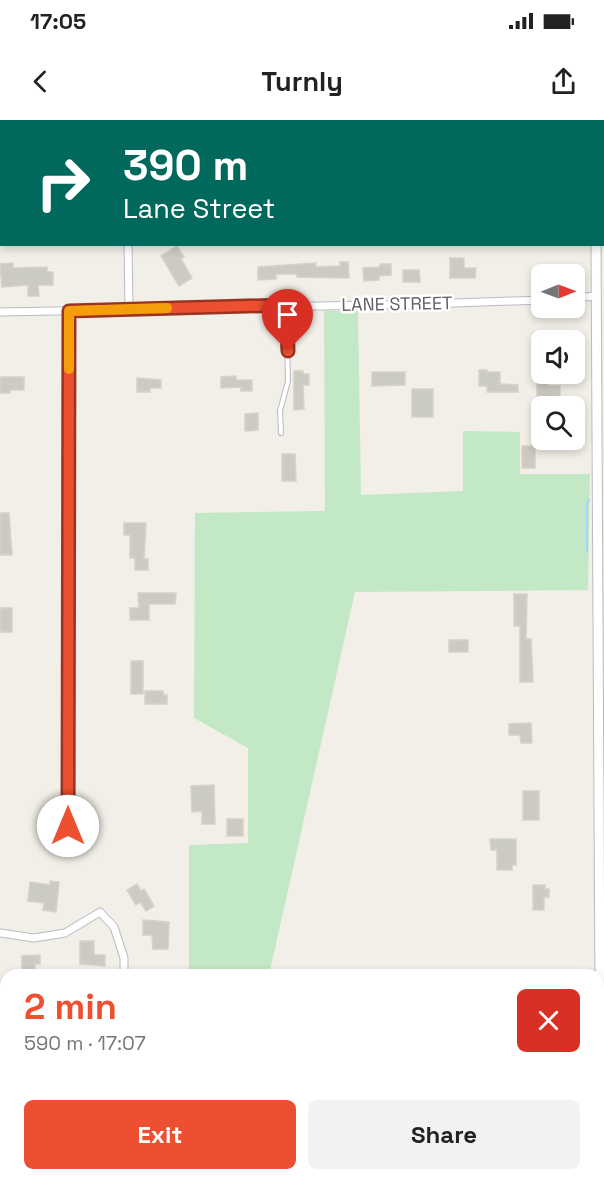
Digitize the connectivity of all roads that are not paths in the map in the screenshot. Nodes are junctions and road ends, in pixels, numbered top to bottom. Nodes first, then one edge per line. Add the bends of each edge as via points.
1 (129, 246) edge
2 (596, 246) edge
3 (596, 296) junction
4 (585, 297) edge
5 (531, 300) edge
6 (286, 305) junction
7 (129, 309) junction
8 (69, 311) junction
9 (0, 312) edge
10 (281, 433) dead end
11 (68, 839) dead end
12 (602, 849) edge
13 (602, 862) edge
14 (0, 933) edge
15 (124, 969) edge
16 (602, 969) edge

1 - 7 street
2 - 3 street
3 - 4 street
3 - 12 street
5 - 6 street, LANE STREET
6 - 7 street, LANE STREET
6 - 10 lane via 288,381 280,411
7 - 8 street, LANE STREET
8 - 9 street, LANE STREET
8 - 11 street
12 - 13 street
13 - 16 street
14 - 15 street via 34,938 65,933 100,912 114,927

